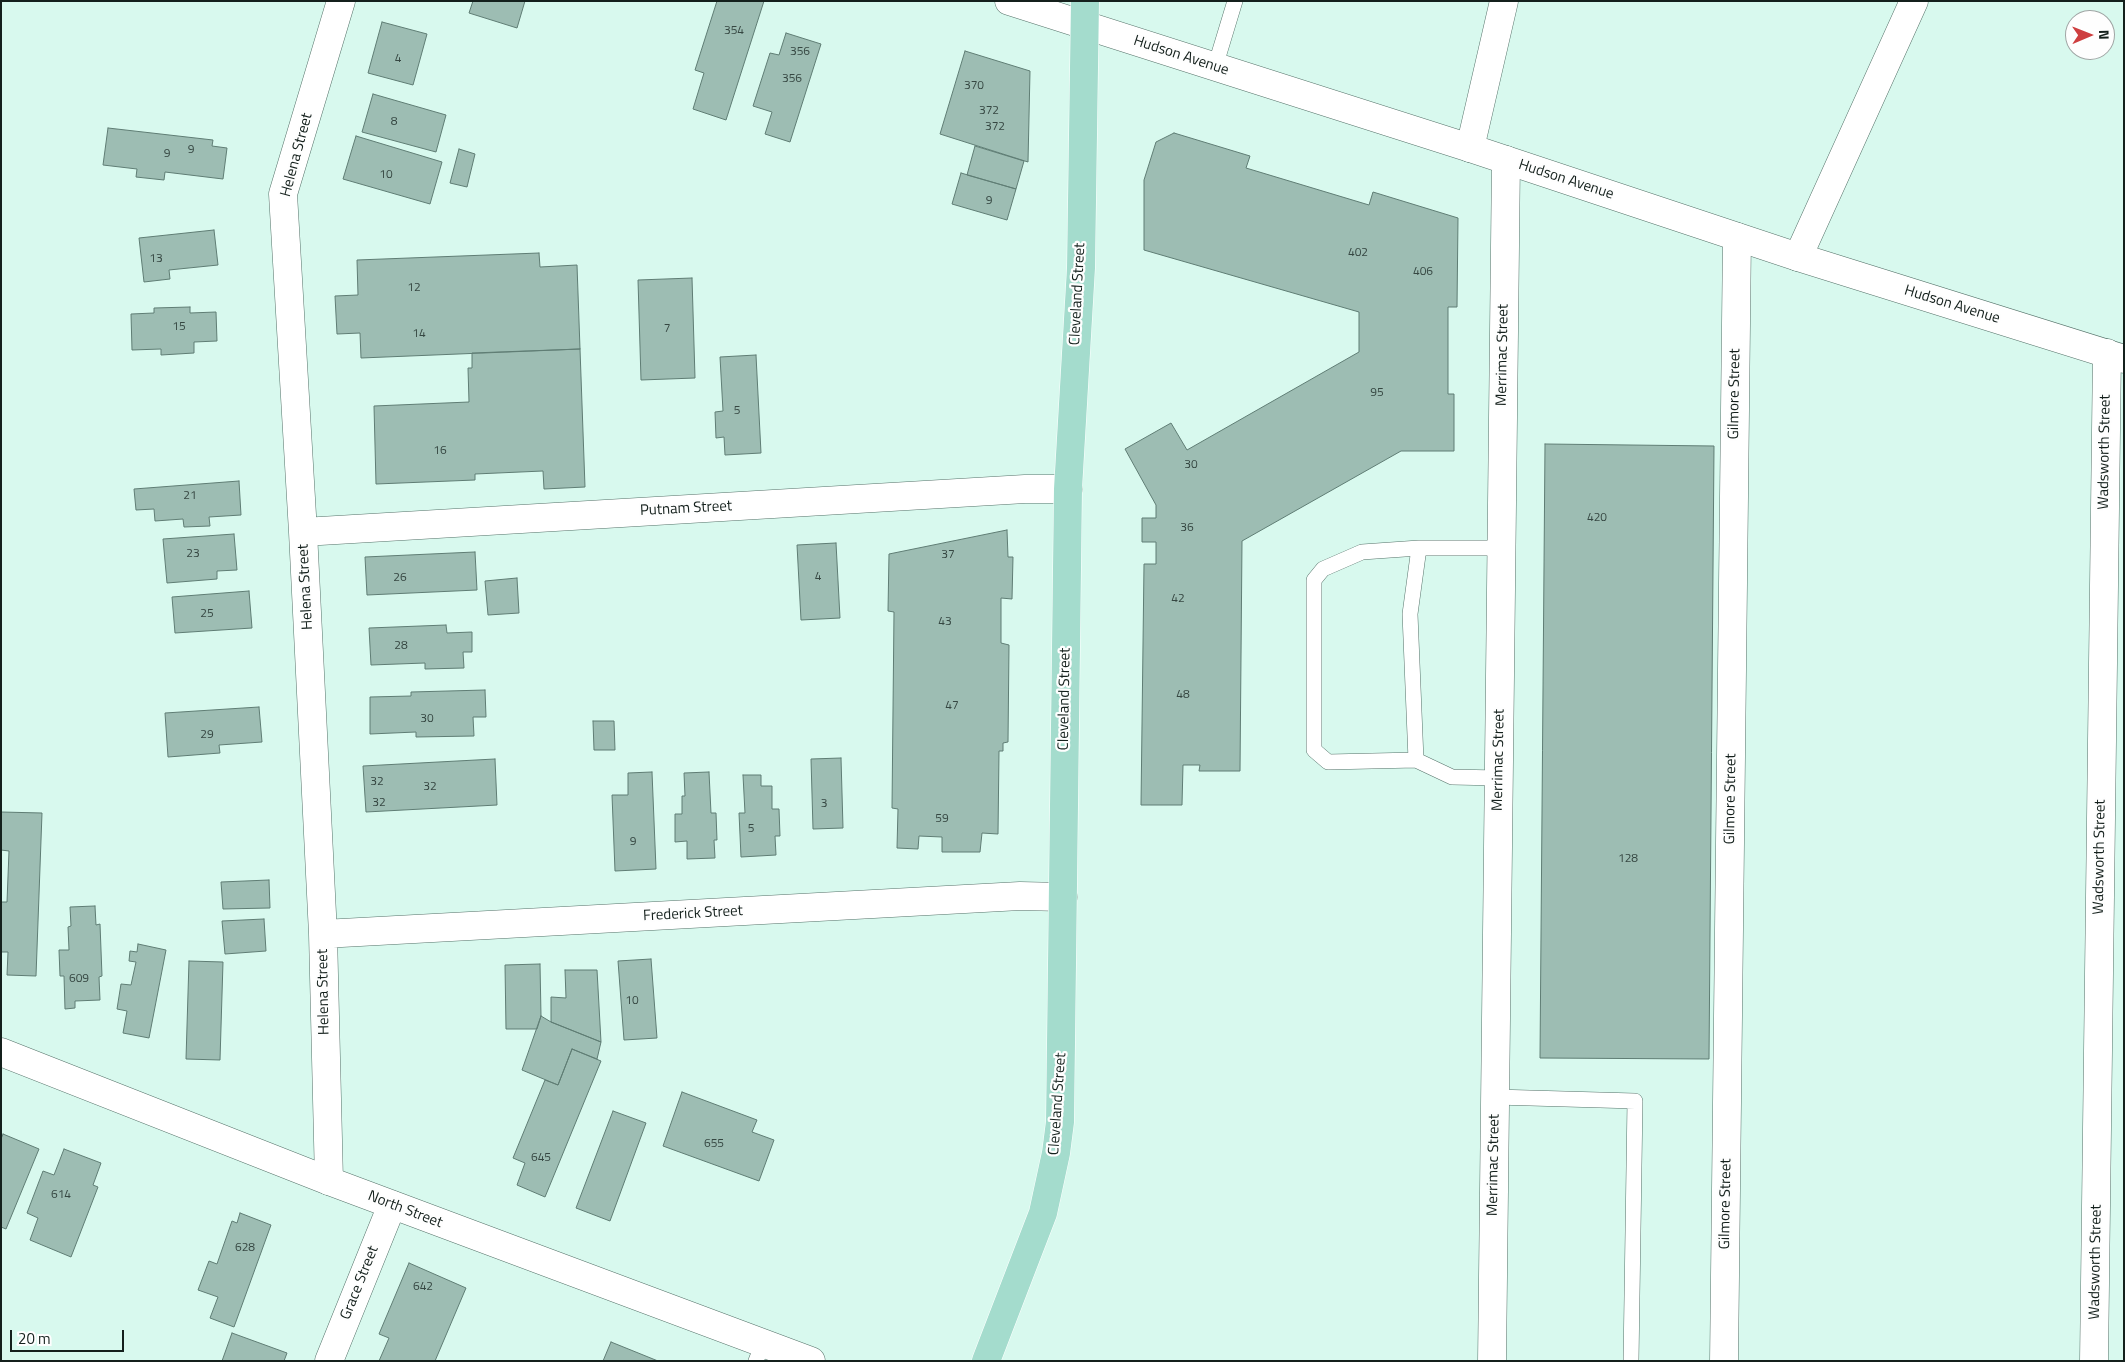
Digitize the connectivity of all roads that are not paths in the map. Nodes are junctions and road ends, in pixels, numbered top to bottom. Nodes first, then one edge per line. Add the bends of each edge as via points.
1 (341, 1) edge
2 (1009, 1) edge
3 (1235, 1) edge
4 (1504, 1) edge
5 (1914, 1) edge
6 (1084, 13) edge
7 (1215, 67) junction
8 (1470, 148) junction
9 (1506, 160) junction
10 (1737, 237) junction
11 (1798, 257) junction
12 (2115, 356) edge
13 (1068, 488) junction
14 (303, 532) junction
15 (1419, 548) junction
16 (1501, 548) junction
17 (1416, 760) junction
18 (1498, 778) junction
19 (1063, 897) junction
20 (323, 934) junction
21 (1, 1052) edge
22 (1495, 1098) junction
23 (329, 1181) junction
24 (392, 1205) junction
25 (760, 1352) edge
26 (329, 1361) edge
27 (810, 1361) edge
28 (986, 1361) edge
29 (1492, 1361) edge
30 (1631, 1361) edge
31 (1724, 1361) edge
32 (2094, 1361) edge

1 - 14 street, Helena Street via 283,194
2 - 6 street, Hudson Avenue
3 - 7 lane
4 - 8 street
5 - 11 street
6 - 7 street, Hudson Avenue
6 - 13 main road, Cleveland Street via 1081,268
7 - 8 street, Hudson Avenue
8 - 9 street, Hudson Avenue
9 - 10 street, Hudson Avenue
9 - 16 street, Merrimac Street
10 - 11 street, Hudson Avenue
10 - 31 street, Gilmore Street
11 - 12 street, Hudson Avenue
12 - 32 street, Wadsworth Street
13 - 14 street, Putnam Street
13 - 19 main road, Cleveland Street
14 - 20 street, Helena Street
15 - 16 lane
15 - 17 lane via 1410,614
15 - 17 lane via 1362,552 1323,569 1314,580 1314,750 1328,762
16 - 18 street, Merrimac Street
17 - 18 lane via 1452,777
18 - 22 street, Merrimac Street
19 - 20 street, Frederick Street via 1010,897
19 - 28 main road, Cleveland Street via 1061,1088 1056,1152 1043,1213
20 - 23 street, Helena Street
21 - 23 street, North Street
22 - 29 street, Merrimac Street
22 - 30 lane via 1635,1100
23 - 24 street, North Street
24 - 25 street, North Street
24 - 26 street, Grace Street
25 - 27 street, North Street

